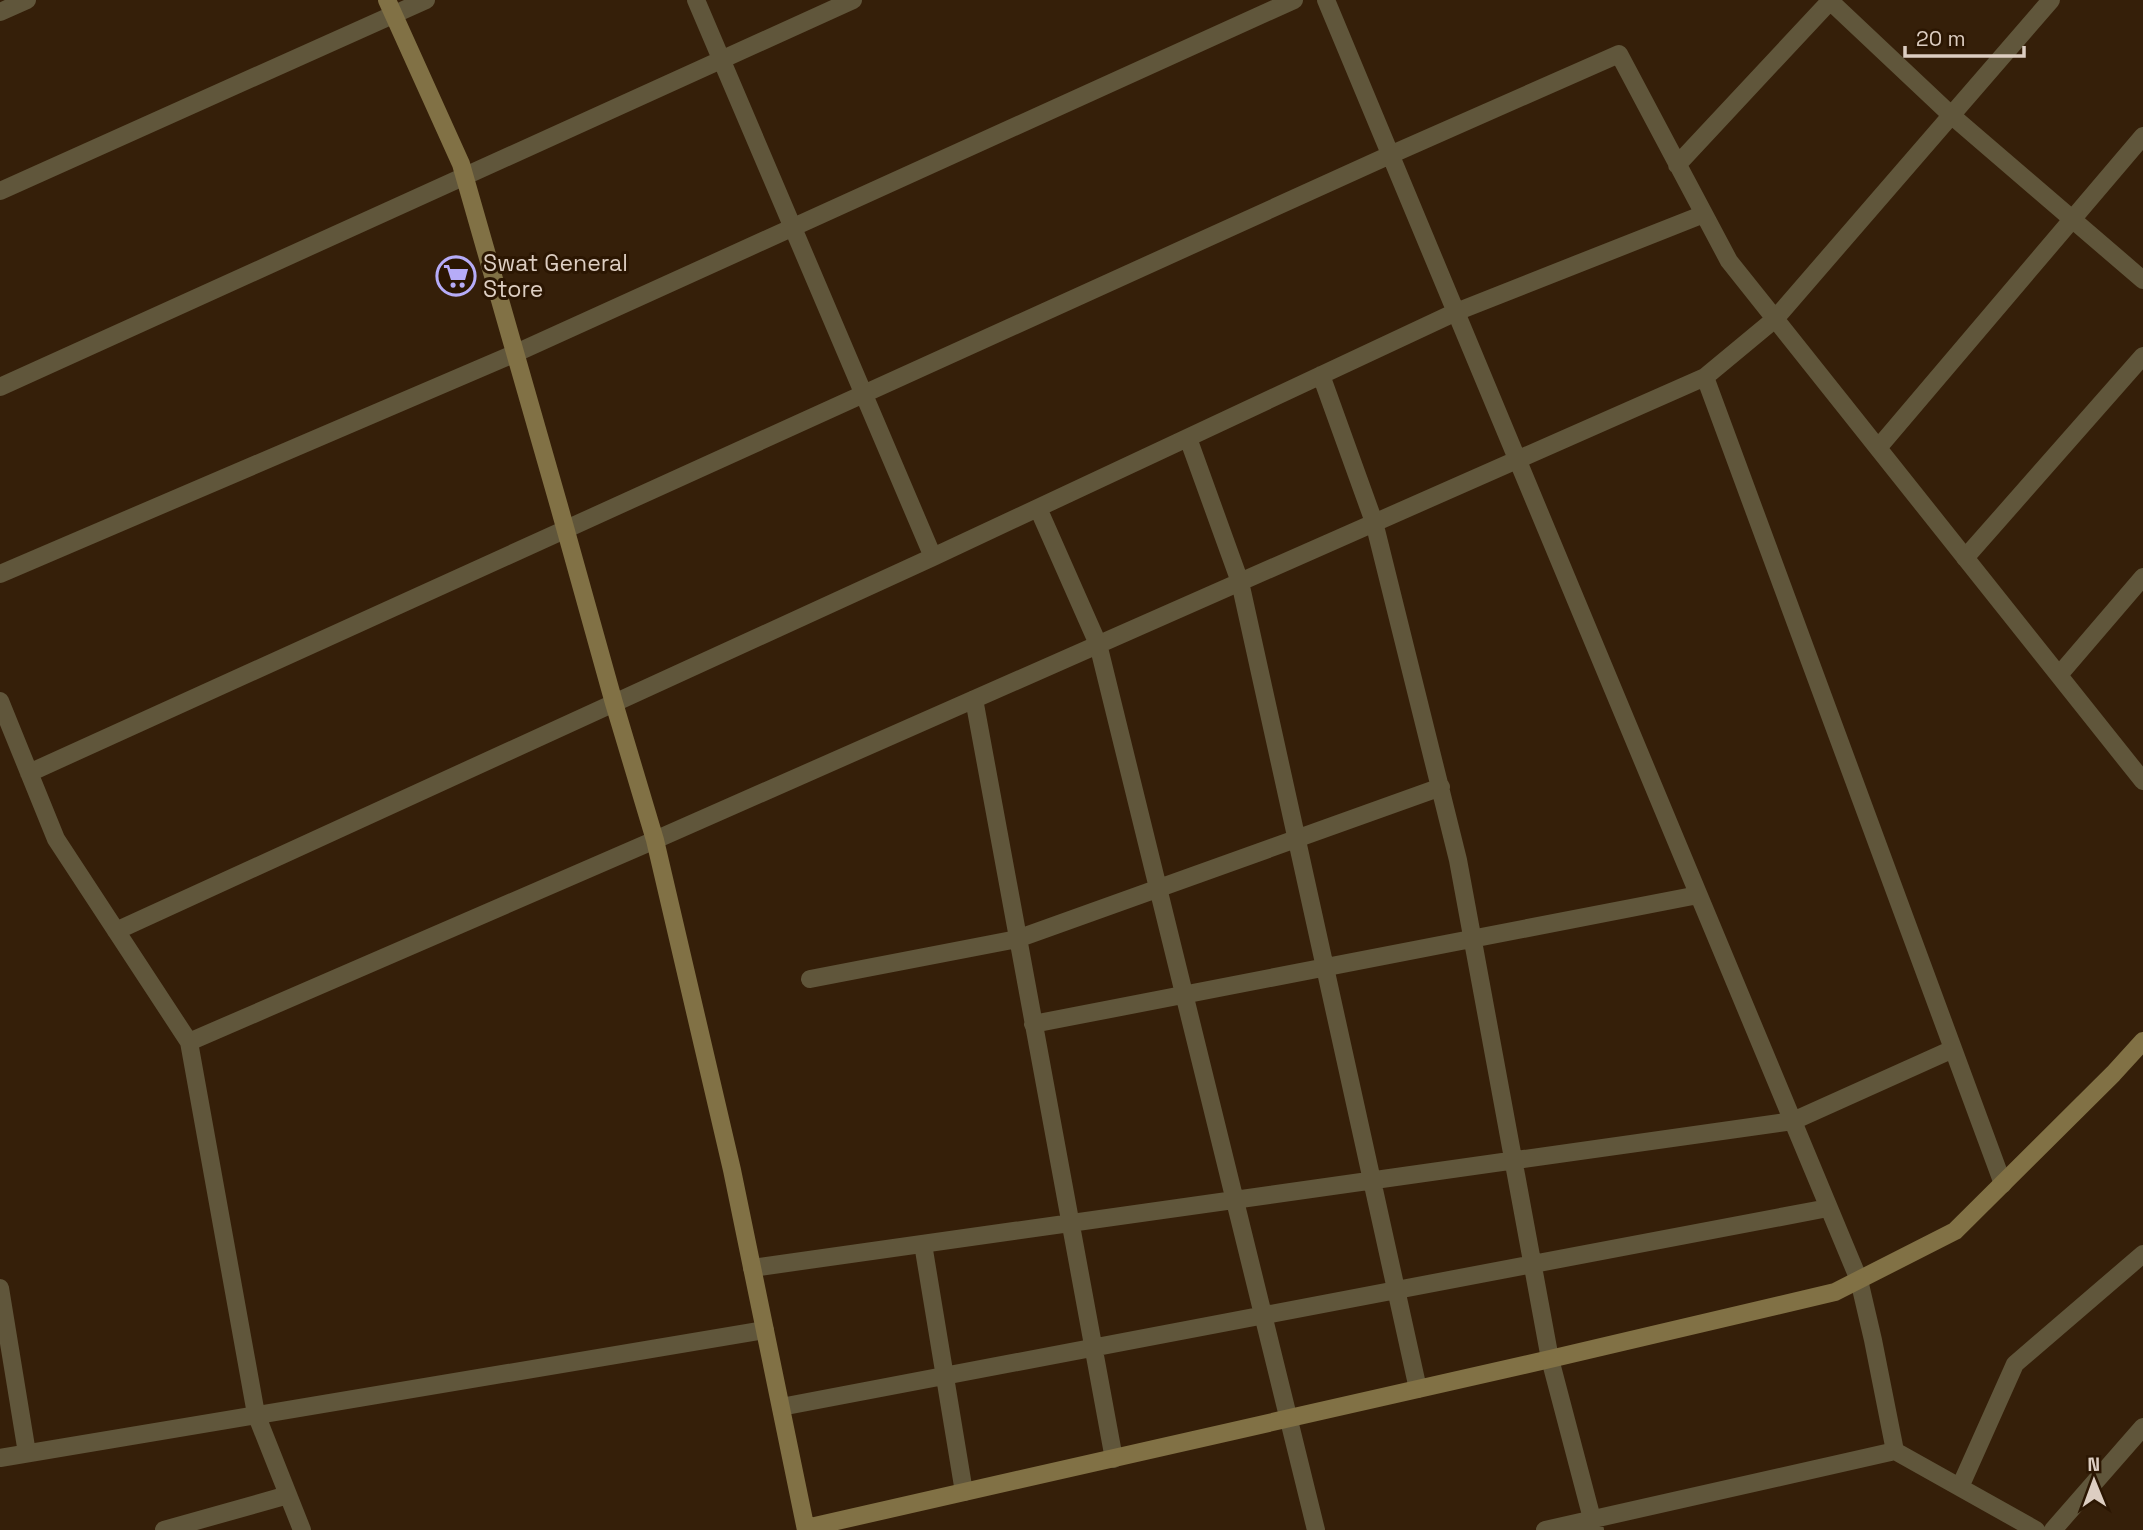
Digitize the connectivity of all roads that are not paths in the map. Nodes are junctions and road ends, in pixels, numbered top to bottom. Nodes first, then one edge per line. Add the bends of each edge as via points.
1 (27, 0) edge
2 (426, 0) edge
3 (696, 0) edge
4 (853, 0) edge
5 (1294, 0) edge
6 (1326, 0) edge
7 (2051, 0) edge
8 (1830, 1) edge
9 (390, 7) edge
10 (0, 12) edge
11 (722, 60) junction
12 (1951, 116) junction
13 (2143, 136) edge
14 (1390, 155) junction
15 (1677, 164) junction
16 (465, 176) junction
17 (0, 191) edge
18 (1704, 214) junction
19 (2072, 219) junction
20 (792, 228) junction
21 (2143, 280) edge
22 (1456, 312) junction
23 (1775, 319) junction
24 (516, 353) junction
25 (2143, 356) edge
26 (1321, 375) junction
27 (1705, 377) junction
28 (0, 387) edge
29 (863, 394) junction
30 (1188, 438) junction
31 (1878, 448) junction
32 (1517, 459) junction
33 (1038, 508) junction
34 (1374, 522) junction
35 (566, 529) junction
36 (933, 557) junction
37 (1965, 558) junction
38 (0, 575) edge
39 (2143, 577) edge
40 (1240, 582) junction
41 (1098, 644) junction
42 (2059, 675) junction
43 (974, 699) junction
44 (0, 701) edge
45 (614, 704) junction
46 (29, 773) junction
47 (2143, 781) edge
48 (1441, 788) junction
49 (1296, 839) junction
50 (655, 840) junction
51 (1159, 889) junction
52 (1698, 895) junction
53 (117, 931) junction
54 (1473, 938) junction
55 (1017, 939) junction
56 (1324, 967) junction
57 (810, 979) dead end
58 (1185, 994) junction
59 (1033, 1024) junction
60 (2143, 1041) edge
61 (189, 1042) junction
62 (1953, 1049) junction
63 (1793, 1121) junction
64 (1514, 1161) junction
65 (1371, 1181) junction
66 (2003, 1184) junction
67 (1235, 1200) junction
68 (1828, 1208) junction
69 (1071, 1223) junction
70 (923, 1244) junction
71 (2143, 1254) edge
72 (1533, 1264) junction
73 (752, 1268) junction
74 (1859, 1280) junction
75 (0, 1288) edge
76 (1396, 1290) junction
77 (1264, 1315) junction
78 (765, 1329) junction
79 (1093, 1348) junction
80 (1550, 1359) junction
81 (945, 1376) junction
82 (1418, 1390) junction
83 (780, 1407) junction
84 (256, 1414) junction
85 (1290, 1419) junction
86 (2143, 1427) edge
87 (1895, 1451) junction
88 (27, 1453) junction
89 (0, 1458) edge
90 (1114, 1459) junction
91 (1960, 1487) junction
92 (964, 1492) junction
93 (288, 1495) junction
94 (1594, 1525) edge
95 (803, 1529) edge
96 (164, 1530) edge
97 (302, 1530) edge
98 (1316, 1530) edge
99 (1545, 1530) edge
100 (2036, 1530) edge
101 (2053, 1530) edge

1 - 10 street
2 - 9 street
3 - 11 street
4 - 11 street
5 - 20 street
6 - 14 street
7 - 12 street
8 - 12 street
8 - 15 street
9 - 16 main road
9 - 17 street
11 - 16 street
11 - 20 street
12 - 19 street
12 - 23 street
13 - 19 street
14 - 15 street via 1619,54
14 - 22 street
14 - 29 street
15 - 18 street
16 - 24 main road
16 - 28 street
18 - 22 street
18 - 23 street via 1729,261
19 - 21 street
19 - 31 street
20 - 24 street
20 - 29 street
22 - 26 street
22 - 32 street
23 - 27 street
23 - 31 street
24 - 35 main road
24 - 38 street
25 - 37 street
26 - 30 street
26 - 34 street
27 - 32 street
27 - 62 street
29 - 35 street
29 - 36 street
30 - 33 street
30 - 40 street
31 - 37 street
32 - 34 street
32 - 52 street
33 - 36 street
33 - 41 street
34 - 40 street
34 - 48 street
35 - 45 main road
35 - 46 street
36 - 45 street
37 - 42 street
39 - 42 street
40 - 41 street
40 - 49 street
41 - 43 street
41 - 51 street
42 - 47 street
43 - 50 street
43 - 55 street
44 - 46 street
45 - 50 main road
45 - 53 street
46 - 53 street via 56,839
48 - 49 street
48 - 54 street
49 - 51 street
49 - 56 street
50 - 61 street
50 - 73 main road
51 - 55 street
51 - 58 street
52 - 54 street
52 - 63 street
53 - 61 street
54 - 56 street
54 - 64 street
55 - 57 street
55 - 59 street
56 - 58 street
56 - 65 street
58 - 59 street
58 - 67 street
59 - 69 street
60 - 66 main road
61 - 84 street
62 - 63 street
62 - 66 street
63 - 64 street
63 - 68 street
64 - 65 street
64 - 72 street
65 - 67 street
65 - 76 street
66 - 74 main road via 1955,1231
67 - 69 street
67 - 77 street
68 - 72 street
68 - 74 street
69 - 70 street
69 - 79 street
70 - 73 street
70 - 81 street
71 - 91 street via 2015,1364
72 - 76 street
72 - 80 street
73 - 78 main road
74 - 80 main road via 1835,1292
74 - 87 street
75 - 88 street
76 - 77 street
76 - 82 street
77 - 79 street
77 - 85 street
78 - 83 main road
78 - 84 street
79 - 81 street
79 - 90 street
80 - 82 main road
80 - 94 street
81 - 83 street
81 - 92 street
82 - 85 main road
83 - 95 main road
84 - 88 street
84 - 93 street
85 - 90 main road
85 - 98 street
86 - 101 street
87 - 91 street
87 - 94 street
88 - 89 street
90 - 92 main road
91 - 100 street
92 - 95 main road
93 - 96 street
93 - 97 street
94 - 99 street

